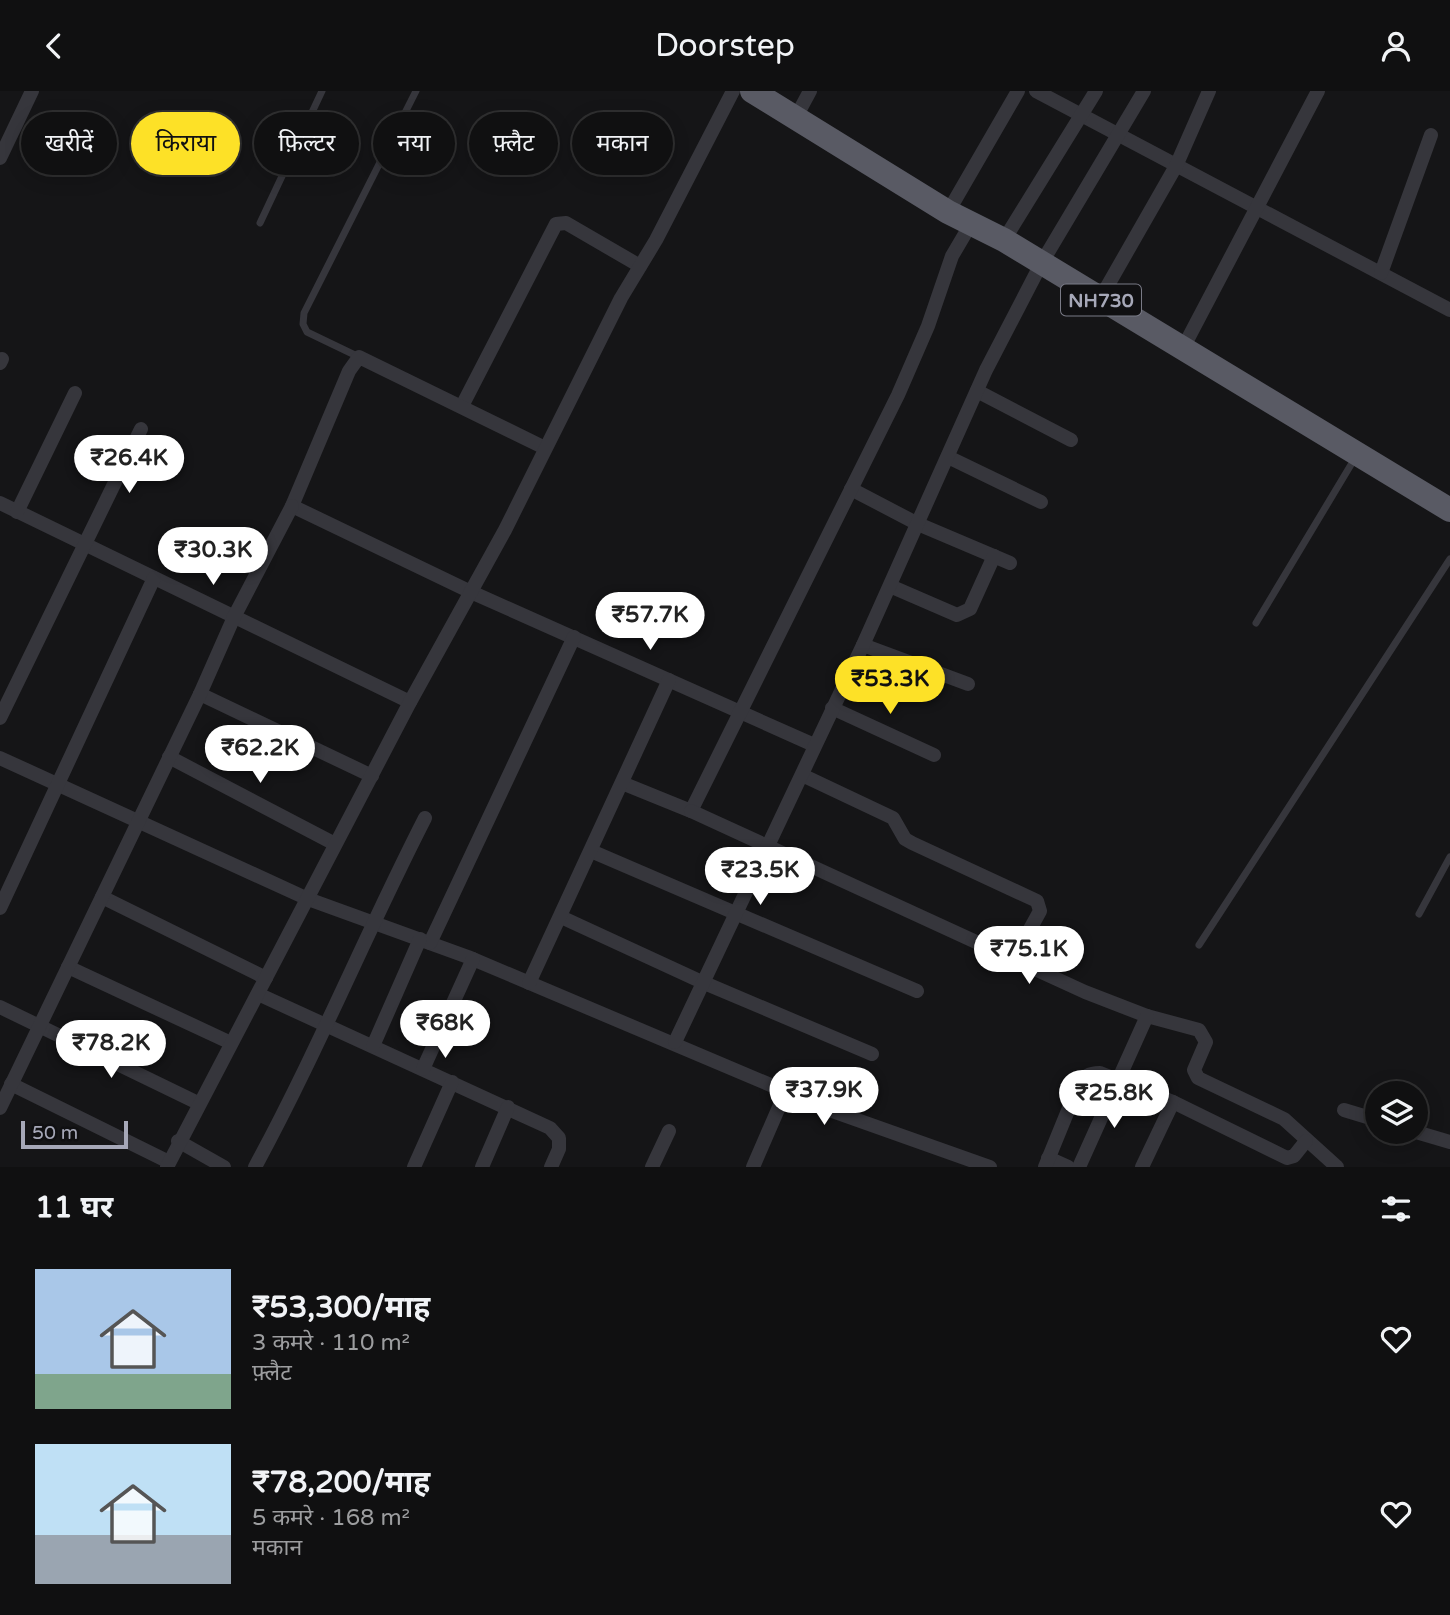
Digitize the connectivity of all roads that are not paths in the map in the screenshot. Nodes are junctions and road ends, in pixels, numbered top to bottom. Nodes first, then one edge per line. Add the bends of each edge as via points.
1 (32, 91) edge
2 (323, 91) edge
3 (416, 91) edge
4 (733, 91) edge
5 (752, 91) edge
6 (810, 91) edge
7 (1017, 91) edge
8 (1036, 91) edge
9 (1096, 91) edge
10 (1144, 91) edge
11 (1209, 91) edge
12 (1318, 91) edge
13 (796, 117) junction
14 (1081, 117) junction
15 (1431, 135) dead end
16 (1118, 137) junction
17 (0, 158) edge
18 (1177, 166) junction
19 (1256, 208) junction
20 (948, 212) junction
21 (972, 222) junction
22 (260, 223) dead end
23 (1004, 240) junction
24 (1041, 264) junction
25 (640, 266) junction
26 (1381, 274) junction
27 (1100, 299) junction
28 (1449, 306) edge
29 (1182, 350) junction
30 (359, 357) junction
31 (977, 391) junction
32 (75, 393) dead end
33 (462, 407) junction
34 (141, 429) dead end
35 (1071, 440) dead end
36 (545, 448) junction
37 (1357, 455) junction
38 (948, 457) junction
39 (851, 489) junction
40 (1041, 502) dead end
41 (0, 503) edge
42 (292, 506) junction
43 (1450, 510) edge
44 (17, 512) junction
45 (918, 524) junction
46 (85, 545) junction
47 (994, 556) junction
48 (1450, 559) edge
49 (1010, 563) dead end
50 (154, 578) junction
51 (890, 586) junction
52 (471, 592) junction
53 (234, 617) junction
54 (1256, 623) dead end
55 (574, 637) junction
56 (863, 645) junction
57 (669, 680) junction
58 (968, 684) dead end
59 (201, 694) junction
60 (410, 702) junction
61 (832, 708) junction
62 (739, 711) junction
63 (1, 714) edge
64 (814, 745) junction
65 (934, 755) dead end
66 (169, 757) junction
67 (0, 758) edge
68 (802, 775) junction
69 (372, 776) junction
70 (622, 783) junction
71 (56, 784) junction
72 (691, 811) junction
73 (425, 818) dead end
74 (136, 821) junction
75 (335, 844) junction
76 (766, 844) junction
77 (592, 851) junction
78 (1450, 857) edge
79 (103, 897) junction
80 (309, 899) junction
81 (0, 908) edge
82 (733, 914) junction
83 (1419, 914) dead end
84 (561, 917) junction
85 (372, 920) junction
86 (425, 941) junction
87 (1199, 945) dead end
88 (472, 959) junction
89 (1013, 960) junction
90 (68, 967) junction
91 (266, 978) junction
92 (702, 982) junction
93 (529, 983) junction
94 (917, 991) dead end
95 (258, 994) junction
96 (0, 1007) edge
97 (1147, 1016) junction
98 (326, 1024) junction
99 (38, 1026) junction
100 (675, 1042) junction
101 (231, 1043) junction
102 (373, 1046) junction
103 (872, 1054) dead end
104 (423, 1069) junction
105 (1118, 1079) junction
106 (452, 1082) junction
107 (11, 1084) junction
108 (786, 1091) junction
109 (1173, 1102) junction
110 (198, 1103) junction
111 (508, 1107) junction
112 (0, 1108) edge
113 (1344, 1110) dead end
114 (1365, 1116) edge
115 (669, 1131) dead end
116 (1428, 1136) edge
117 (178, 1141) junction
118 (1306, 1141) junction
119 (1450, 1142) edge
120 (1047, 1163) edge
121 (168, 1164) edge
122 (224, 1167) edge
123 (255, 1167) edge
124 (414, 1167) edge
125 (482, 1167) edge
126 (551, 1167) edge
127 (652, 1167) edge
128 (753, 1167) edge
129 (990, 1167) edge
130 (1069, 1167) edge
131 (1079, 1167) edge
132 (1142, 1167) edge
133 (1337, 1167) edge

1 - 17 street
2 - 22 lane
3 - 30 lane via 304,313 307,332
4 - 25 street
5 - 13 highway, NH730
6 - 13 street
7 - 20 street
8 - 14 street
9 - 14 street
10 - 16 street
11 - 18 street
12 - 19 street
13 - 20 highway, NH730
14 - 16 street
14 - 23 street
15 - 26 street
16 - 18 street
16 - 24 street
18 - 19 street
18 - 27 street
19 - 26 street
19 - 29 street
20 - 21 highway, NH730
21 - 23 highway, NH730
21 - 39 street via 952,256 928,326
23 - 24 highway, NH730
24 - 27 highway, NH730
24 - 31 street
25 - 33 street via 566,223 556,224
25 - 36 street
26 - 28 street
27 - 29 highway, NH730
29 - 37 highway, NH730
30 - 33 street
30 - 42 street
31 - 35 street
31 - 38 street
32 - 44 street
33 - 36 street
34 - 46 street
36 - 52 street
37 - 43 highway, NH730
37 - 54 lane
38 - 40 street
38 - 45 street
39 - 45 street
39 - 62 street
41 - 44 street
42 - 52 street
42 - 53 street
44 - 46 street
45 - 47 street
45 - 51 street
46 - 50 street
46 - 63 street
47 - 49 street
47 - 51 street via 964,614
48 - 87 lane
50 - 53 street
50 - 71 street
51 - 56 street
52 - 55 street
52 - 60 street
53 - 59 street
53 - 60 street
55 - 57 street
55 - 86 street
56 - 58 street
56 - 61 street
57 - 62 street
57 - 70 street
59 - 66 street
59 - 69 street
60 - 69 street
61 - 64 street
61 - 65 street
62 - 64 street
62 - 72 street
64 - 68 street
66 - 74 street
66 - 75 street
67 - 71 street
68 - 76 street
68 - 89 street via 893,818 912,843 1037,901 1040,911
69 - 75 street
70 - 72 street
70 - 77 street
71 - 74 street
71 - 81 street
72 - 76 street
73 - 85 street
74 - 79 street
74 - 80 street
75 - 80 street
76 - 82 street
76 - 89 street
77 - 82 street
77 - 84 street
78 - 83 lane
79 - 90 street
79 - 91 street
80 - 85 street
80 - 91 street
82 - 92 street
82 - 94 street
84 - 92 street
84 - 93 street
85 - 86 street
85 - 98 street
86 - 88 street
86 - 102 street
88 - 93 street
88 - 104 street
89 - 97 street
90 - 99 street
90 - 101 street
91 - 95 street
92 - 100 street
92 - 103 street
93 - 100 street
95 - 98 street
95 - 101 street
96 - 99 street
97 - 105 street
97 - 118 street via 1199,1030 1206,1042 1194,1070 1198,1078 1284,1119
98 - 102 street
98 - 123 street
99 - 107 street
99 - 110 street
100 - 108 street
101 - 110 street
102 - 104 street
104 - 106 street
105 - 109 street
105 - 120 street via 1100,1073 1085,1077
105 - 131 street
106 - 111 street
106 - 124 street
107 - 112 street
107 - 121 street
108 - 128 street
108 - 129 street
109 - 118 street via 1287,1158
109 - 132 street
110 - 117 street
111 - 125 street
111 - 126 street via 557,1132 559,1149
113 - 114 street
115 - 127 street
116 - 119 street
117 - 121 street
117 - 122 street
118 - 133 street
120 - 130 street

